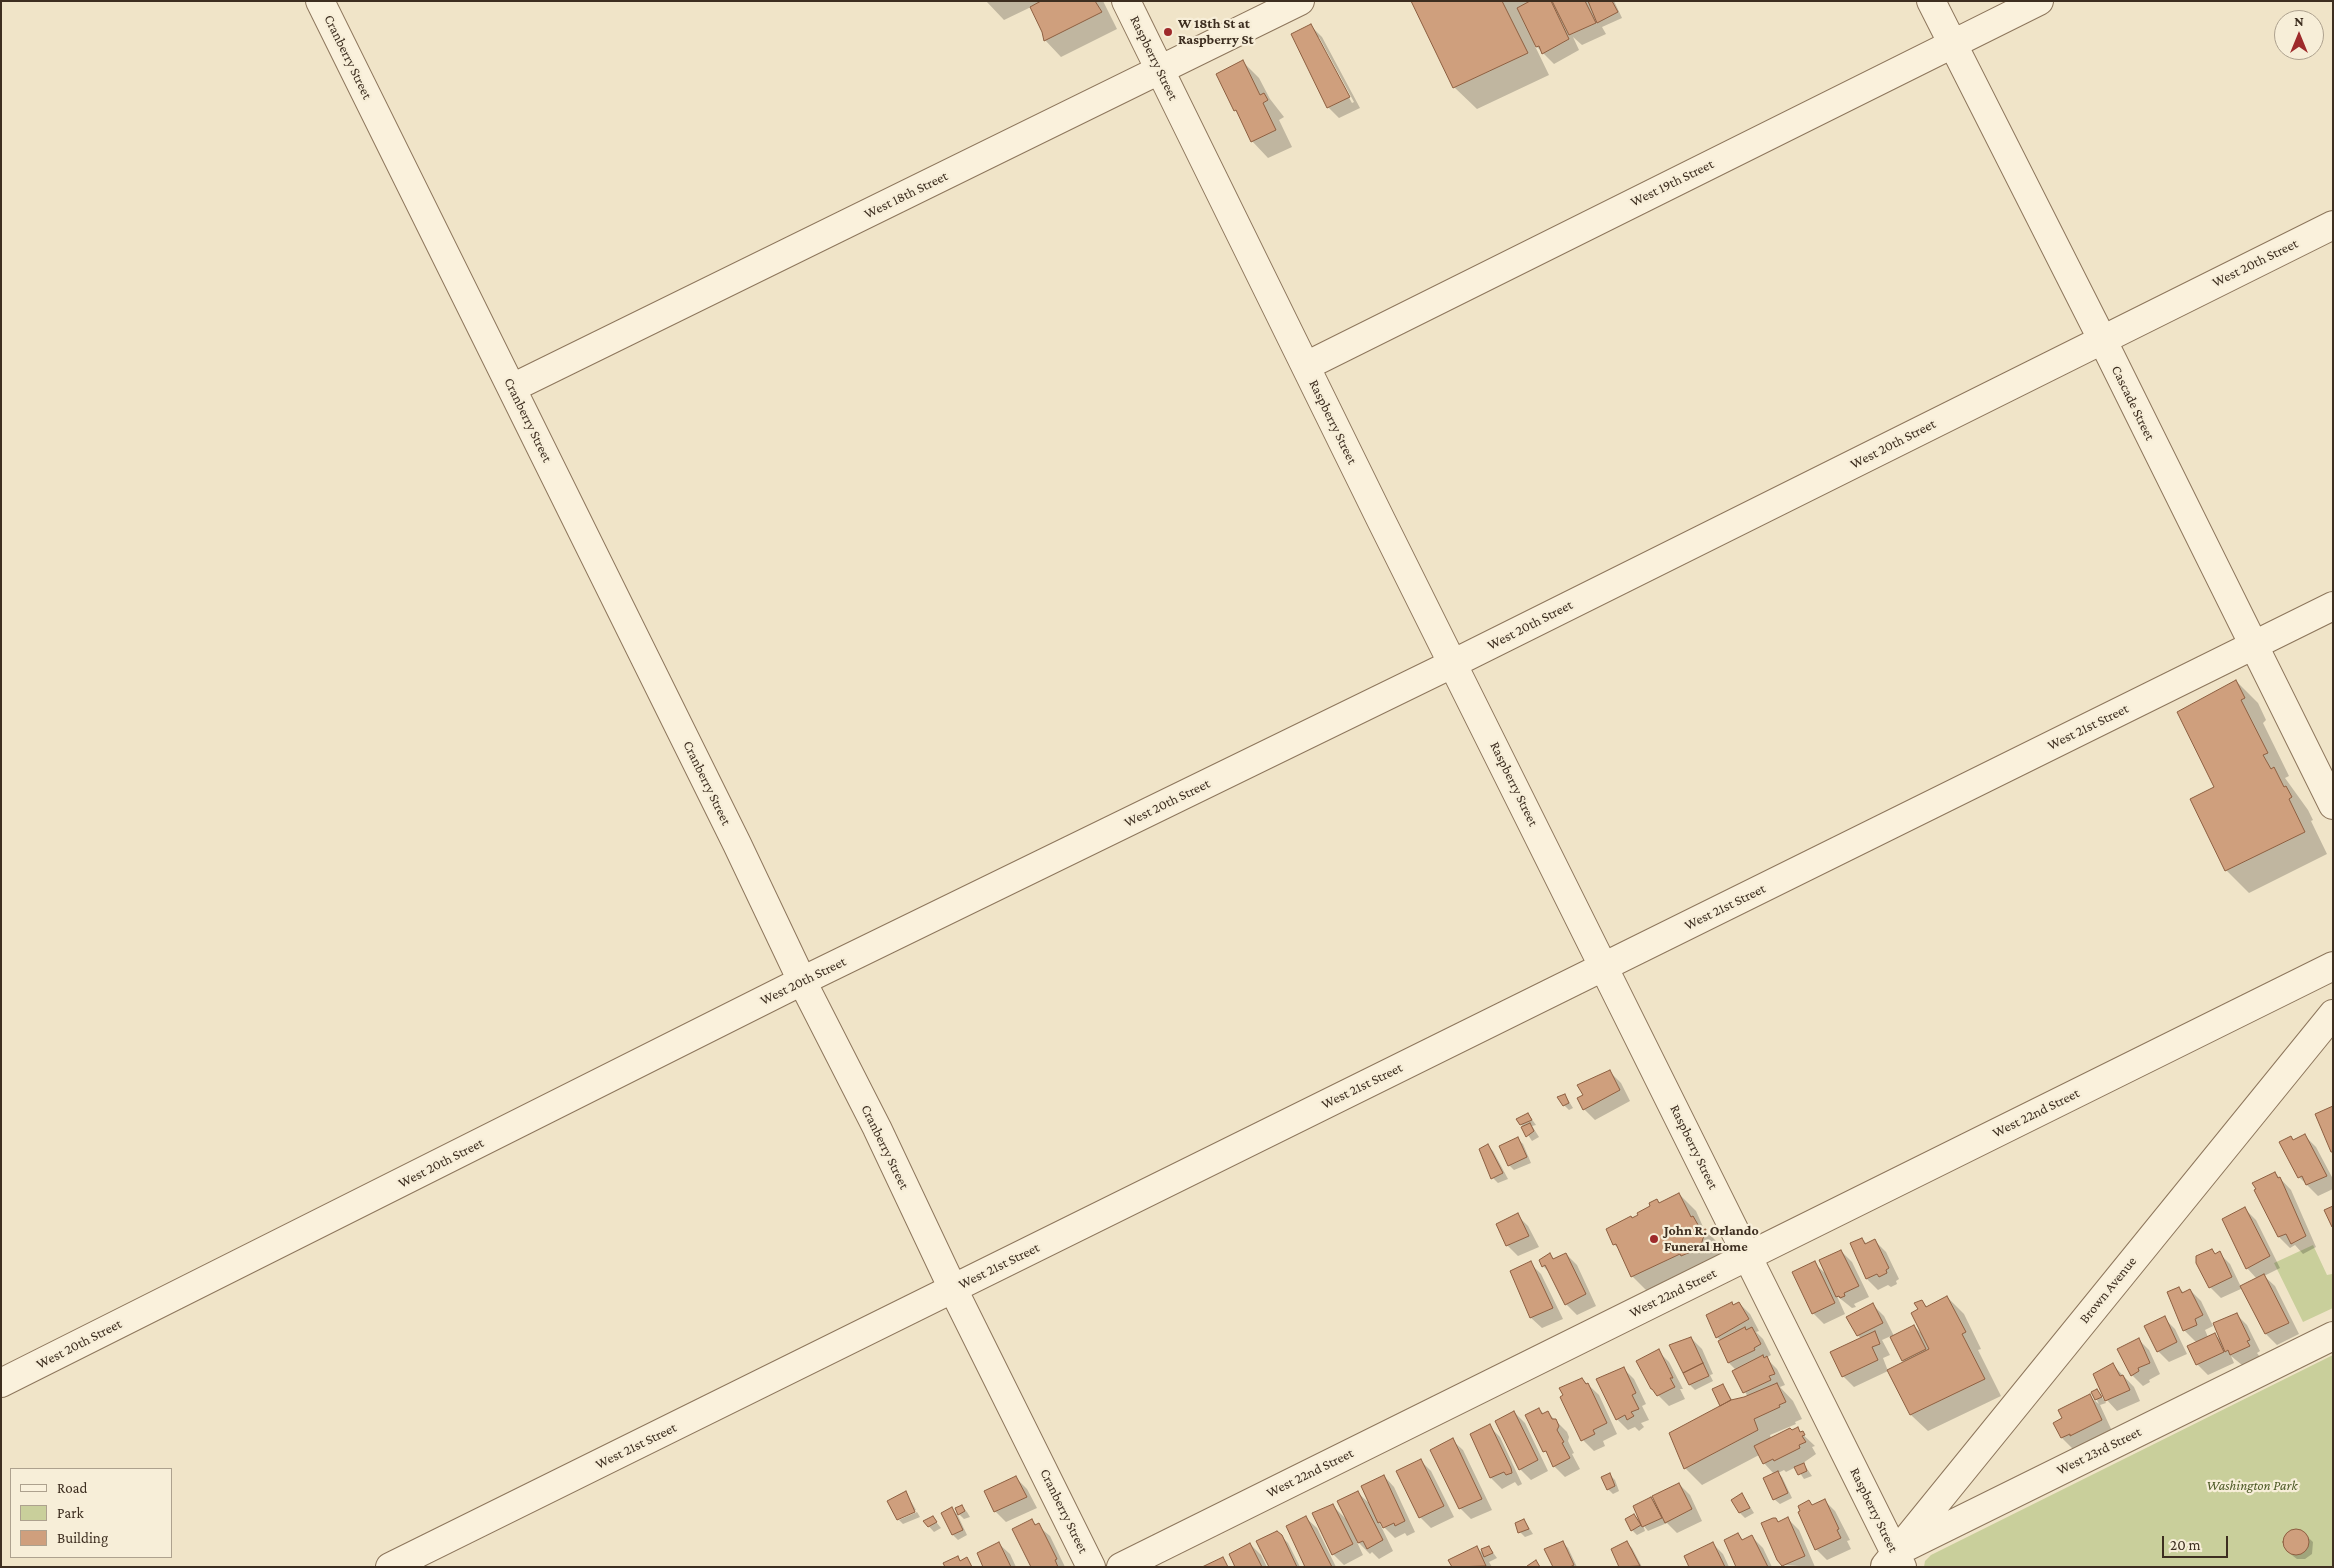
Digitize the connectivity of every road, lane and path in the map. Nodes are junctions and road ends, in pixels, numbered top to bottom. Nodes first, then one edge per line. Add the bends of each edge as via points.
1 (320, 1) edge
2 (1126, 1) edge
3 (1300, 1) edge
4 (1931, 1) edge
5 (2039, 1) edge
6 (1952, 45) junction
7 (1160, 70) junction
8 (2333, 225) edge
9 (2102, 339) junction
10 (1306, 366) junction
11 (512, 388) junction
12 (2333, 606) edge
13 (2253, 646) junction
14 (1454, 663) junction
15 (2333, 806) edge
16 (1604, 966) junction
17 (2333, 966) edge
18 (802, 981) junction
19 (2333, 1014) edge
20 (1748, 1256) junction
21 (953, 1289) junction
22 (2333, 1336) edge
23 (1, 1383) edge
24 (1894, 1562) edge
25 (390, 1567) edge
26 (1092, 1567) edge
27 (1120, 1567) edge
28 (1866, 1567) edge

1 - 11 street, Cranberry Street
2 - 7 street, Raspberry Street
3 - 7 street, West 18th Street
4 - 6 street, Cascade Street
5 - 6 street, West 19th Street
6 - 9 street, Cascade Street
6 - 10 street, West 19th Street
7 - 10 street, Raspberry Street
7 - 11 street, West 18th Street
8 - 9 street, West 20th Street
9 - 13 street, Cascade Street
9 - 14 street, West 20th Street
10 - 14 street, Raspberry Street
11 - 18 street, Cranberry Street via 738,844
12 - 13 street, West 21st Street
13 - 15 street, Cascade Street
13 - 16 street, West 21st Street
14 - 16 street, Raspberry Street
14 - 18 street, West 20th Street
16 - 20 street, Raspberry Street
16 - 21 street, West 21st Street
17 - 20 street, West 22nd Street
18 - 21 street, Cranberry Street via 877,1128
18 - 23 street, West 20th Street
19 - 24 street, Brown Avenue
20 - 24 street, Raspberry Street
20 - 27 street, West 22nd Street
21 - 25 street, West 21st Street
21 - 26 street, Cranberry Street
22 - 24 street, West 23rd Street
24 - 28 street, West 23rd Street

